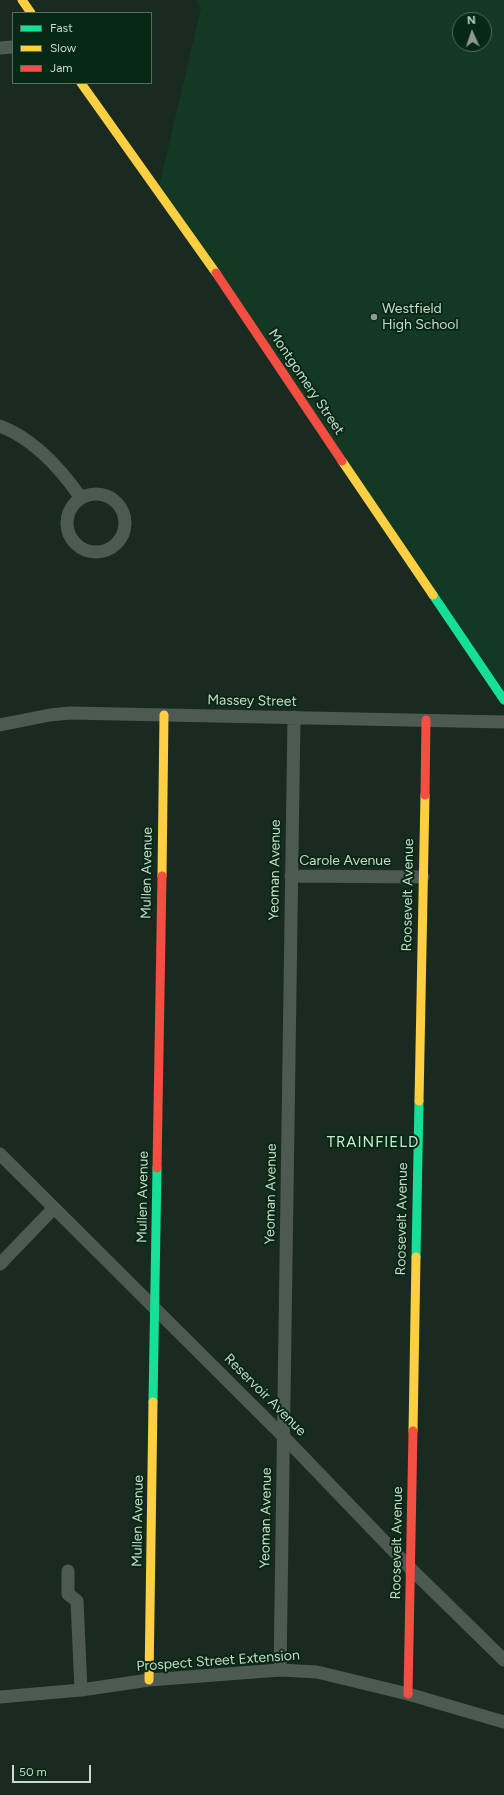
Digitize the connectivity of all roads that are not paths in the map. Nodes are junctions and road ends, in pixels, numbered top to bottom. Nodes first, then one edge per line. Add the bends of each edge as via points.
1 (22, 0) edge
2 (30, 12) edge
3 (12, 47) edge
4 (0, 48) edge
5 (82, 84) edge
6 (0, 426) edge
7 (81, 498) junction
8 (504, 700) edge
9 (164, 715) junction
10 (294, 717) junction
11 (426, 720) junction
12 (504, 722) edge
13 (0, 725) edge
14 (291, 876) junction
15 (423, 877) junction
16 (0, 1154) edge
17 (53, 1209) junction
18 (0, 1264) edge
19 (155, 1308) junction
20 (283, 1436) junction
21 (410, 1568) junction
22 (68, 1571) dead end
23 (504, 1660) edge
24 (280, 1670) junction
25 (149, 1680) junction
26 (81, 1690) junction
27 (408, 1694) junction
28 (0, 1697) edge
29 (504, 1722) edge

1 - 2 street
3 - 4 street
5 - 8 street, Montgomery Street via 198,247
6 - 7 street via 28,441 58,469
7 - 7 street via 91,494 103,495 114,500 122,509 125,527 112,547 101,551 89,550 79,546 71,538 67,527 68,516
9 - 10 street, Massey Street
9 - 13 street, Massey Street via 70,713
9 - 19 street, Mullen Avenue
10 - 11 street, Massey Street
10 - 14 street, Yeoman Avenue
11 - 12 street, Massey Street
11 - 15 street, Roosevelt Avenue
14 - 15 street, Carole Avenue
14 - 20 street, Yeoman Avenue
15 - 21 street, Roosevelt Avenue
16 - 17 street, Reservoir Avenue
17 - 18 street
17 - 19 street, Reservoir Avenue
19 - 20 street, Reservoir Avenue
19 - 25 street, Mullen Avenue
20 - 21 street, Reservoir Avenue
20 - 24 street, Yeoman Avenue
21 - 23 street, Reservoir Avenue
21 - 27 street, Roosevelt Avenue
22 - 26 street via 68,1594 77,1601
24 - 25 street, Prospect Street Extension
24 - 27 street, Prospect Street Extension via 318,1672
25 - 26 street, Prospect Street Extension
26 - 28 street, Prospect Street Extension
27 - 29 street, Prospect Street Extension

